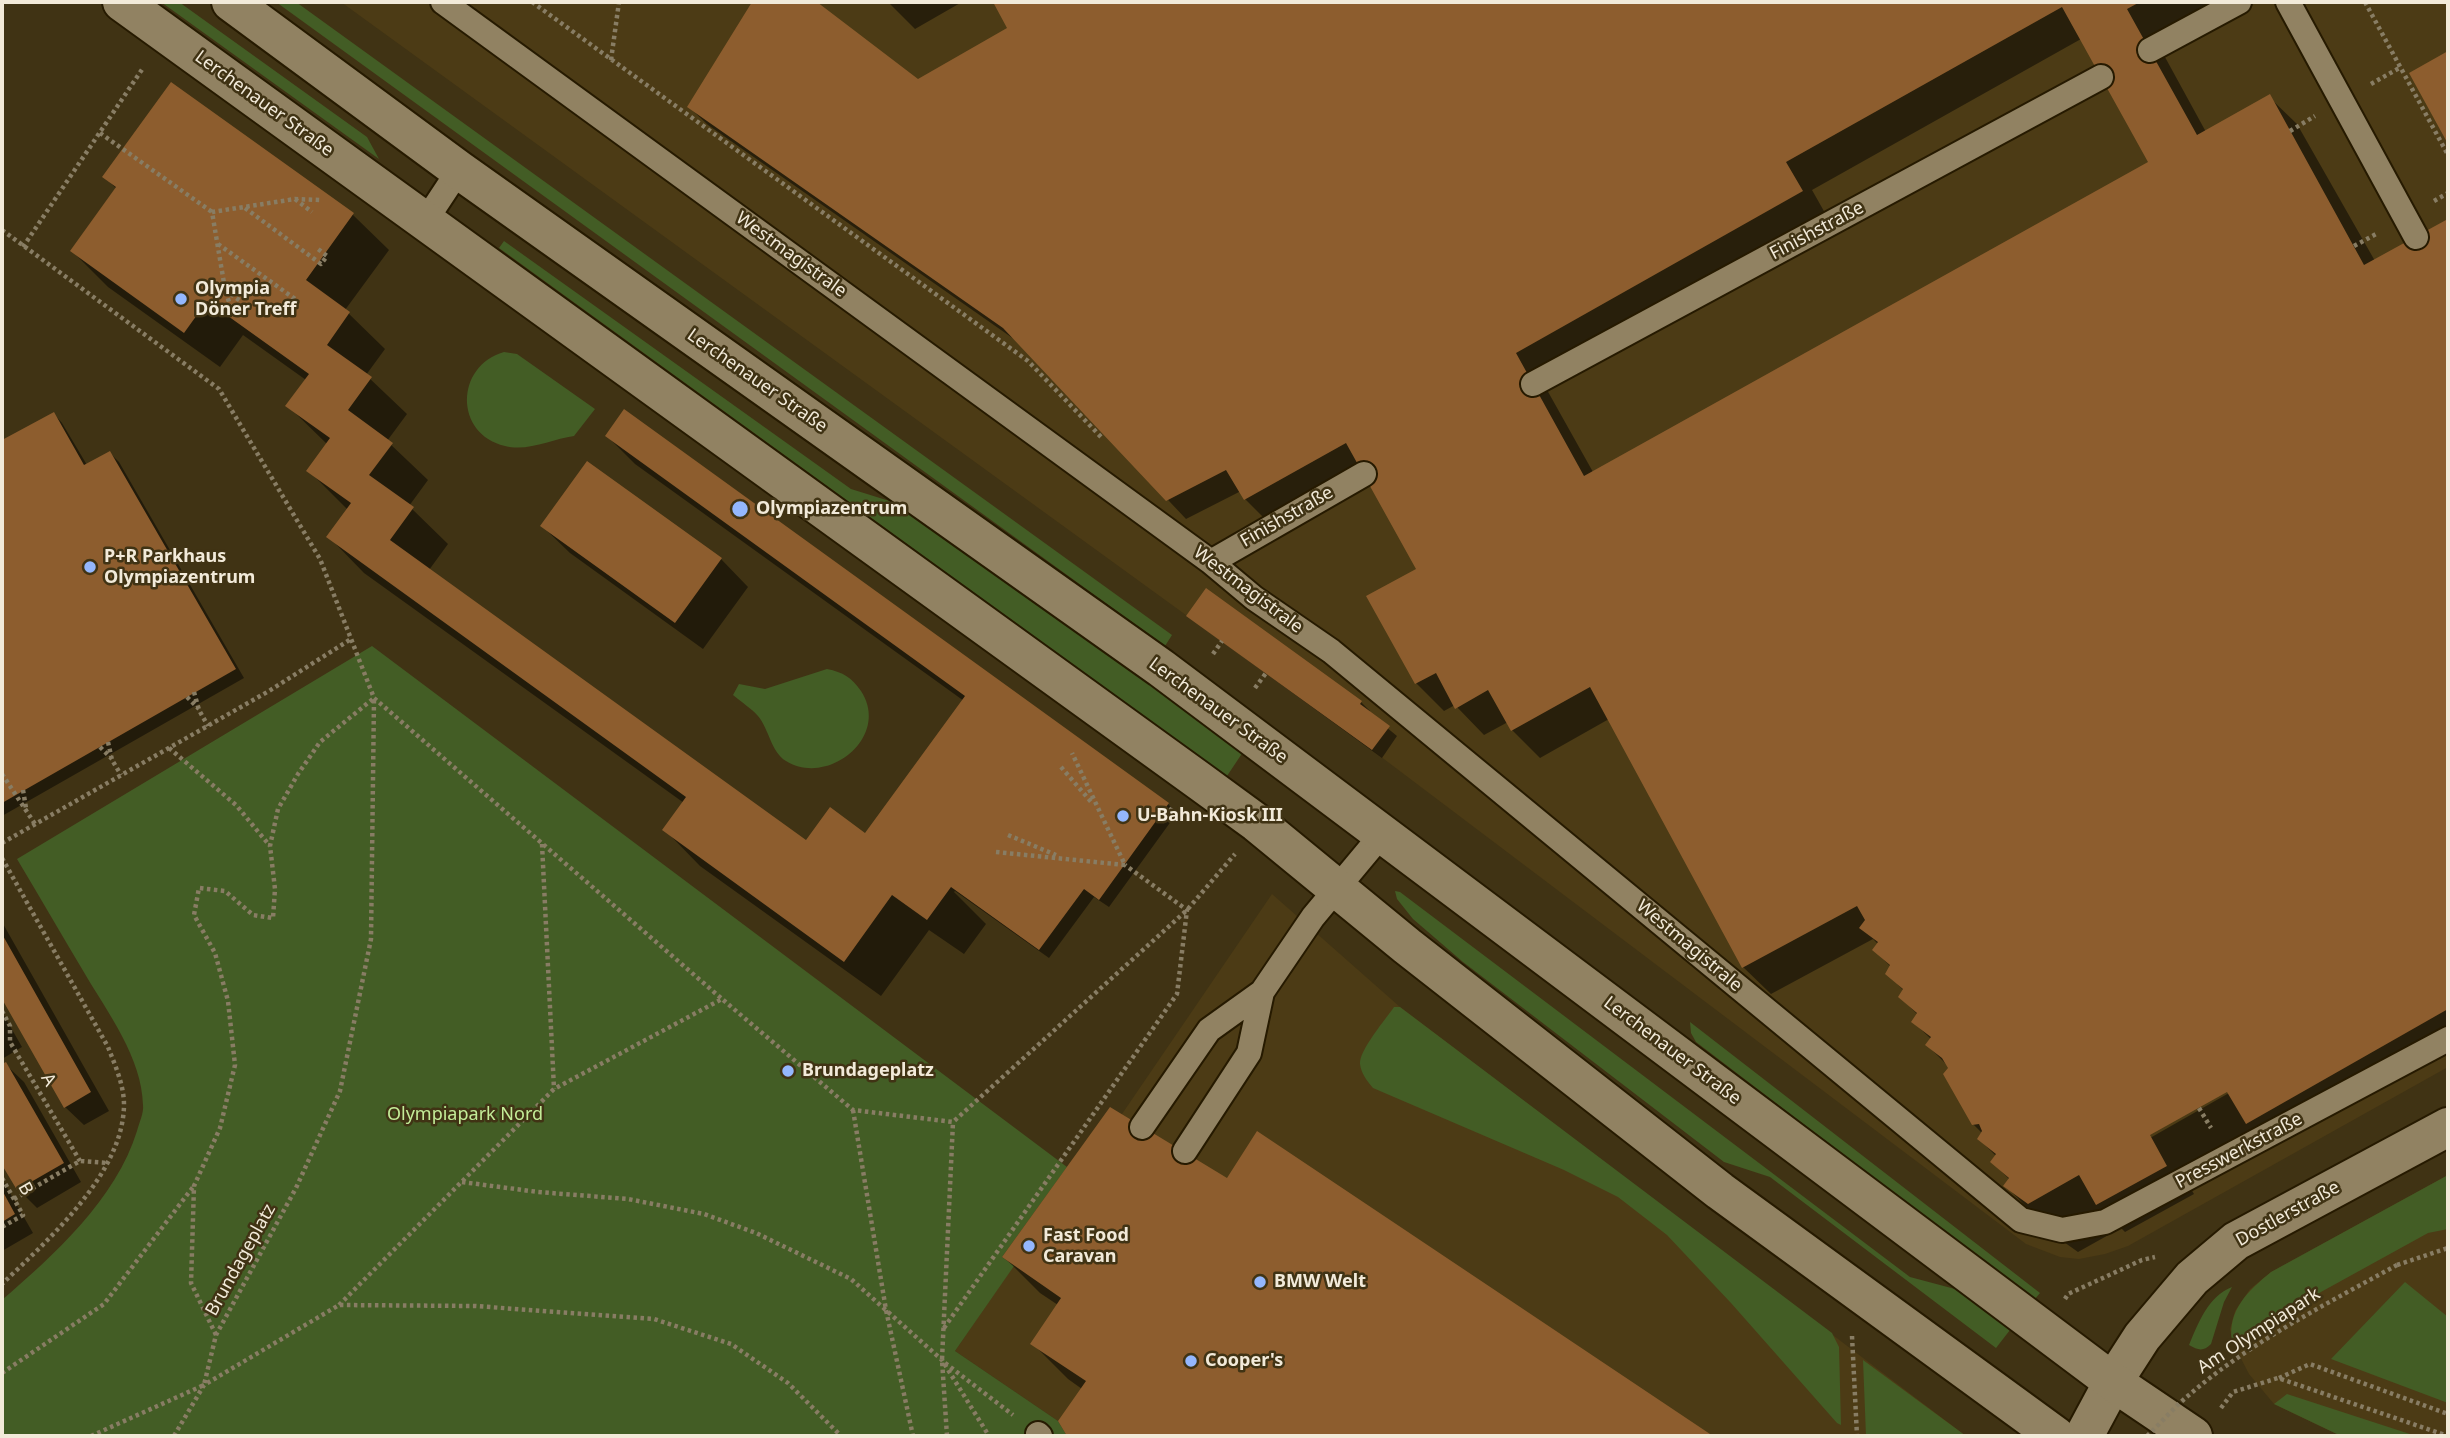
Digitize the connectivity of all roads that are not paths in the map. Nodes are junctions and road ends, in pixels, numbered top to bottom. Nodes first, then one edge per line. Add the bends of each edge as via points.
1 (122, 2) edge
2 (231, 2) edge
3 (443, 2) edge
4 (2239, 2) edge
5 (2288, 2) edge
6 (2150, 50) dead end
7 (2101, 77) dead end
8 (459, 170) junction
9 (426, 220) junction
10 (2416, 237) dead end
11 (1533, 384) dead end
12 (1364, 474) dead end
13 (1211, 562) junction
14 (1383, 833) junction
15 (1338, 888) junction
16 (1262, 992) junction
17 (2448, 1039) edge
18 (1142, 1127) dead end
19 (2448, 1128) edge
20 (1185, 1151) dead end
21 (2021, 1220) joint
22 (2113, 1382) junction
23 (2056, 1436) edge
24 (2084, 1436) edge
25 (2193, 1436) edge

1 - 9 main road, Lerchenauer Straße
2 - 8 main road, Lerchenauer Straße
3 - 13 lane, Westmagistrale
4 - 6 lane
5 - 10 lane
7 - 11 lane, Finishstraße
8 - 9 lane
8 - 14 main road, Lerchenauer Straße via 1161,668
9 - 15 main road, Lerchenauer Straße via 1198,780
12 - 13 lane, Finishstraße
13 - 21 lane, Westmagistrale via 1331,651
14 - 15 lane
14 - 22 main road, Lerchenauer Straße
15 - 16 lane
15 - 23 main road, Lerchenauer Straße via 1720,1191
16 - 18 lane via 1209,1030
16 - 20 lane via 1249,1053
17 - 21 lane, Presswerkstraße via 2105,1223 2062,1230
19 - 22 main road, Dostlerstraße via 2236,1241 2184,1287 2142,1337
22 - 24 main road, Dostlerstraße
22 - 25 main road, Lerchenauer Straße

